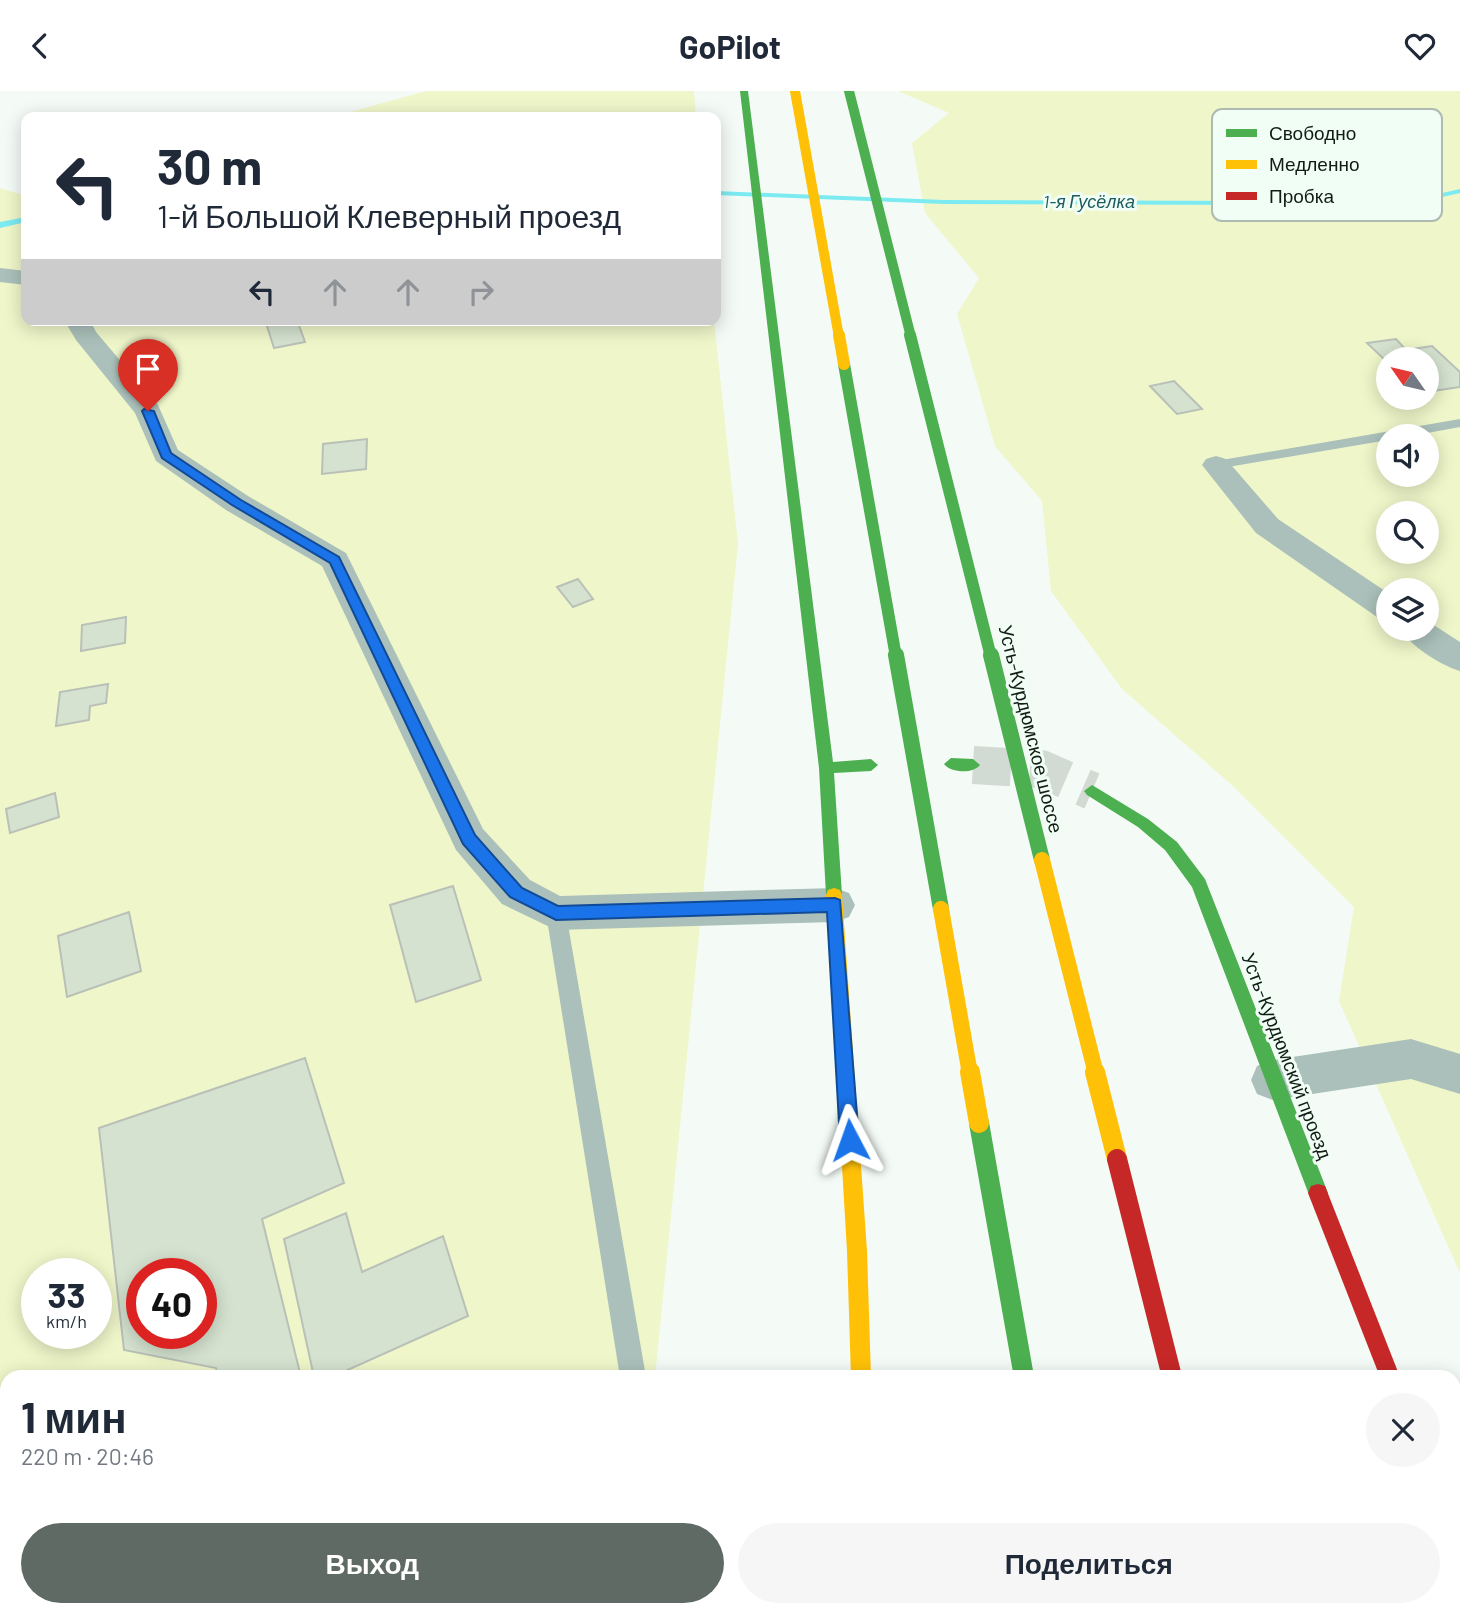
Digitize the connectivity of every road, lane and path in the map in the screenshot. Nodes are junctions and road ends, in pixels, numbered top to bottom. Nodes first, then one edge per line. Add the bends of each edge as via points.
1 (744, 91) edge
2 (795, 91) edge
3 (849, 91) edge
4 (0, 275) edge
5 (21, 277) edge
6 (80, 326) edge
7 (1460, 422) edge
8 (1216, 465) joint
9 (1376, 601) edge
10 (1434, 641) edge
11 (1460, 659) edge
12 (951, 764) dead end
13 (871, 765) dead end
14 (973, 765) tunnel mouth
15 (826, 768) junction
16 (1092, 791) tunnel mouth
17 (835, 905) junction
18 (556, 913) junction
19 (1460, 1074) edge
20 (1273, 1080) junction
21 (632, 1370) edge
22 (861, 1370) edge
23 (1023, 1370) edge
24 (1170, 1370) edge
25 (1387, 1370) edge

1 - 15 main road
2 - 23 main road, bridge
3 - 24 main road, Усть-Курдюмское шоссе, bridge
4 - 5 street
6 - 18 street via 148,411 166,455 335,560 469,839 516,893
7 - 8 lane
8 - 9 street via 1267,526
10 - 11 street
12 - 14 main road
13 - 15 main road
15 - 17 main road
16 - 20 main road, Усть-Курдюмский проезд via 1171,846 1199,884
17 - 18 street
17 - 22 main road via 858,1251
18 - 21 lane
19 - 20 street via 1411,1059
20 - 25 main road, Усть-Курдюмский проезд

